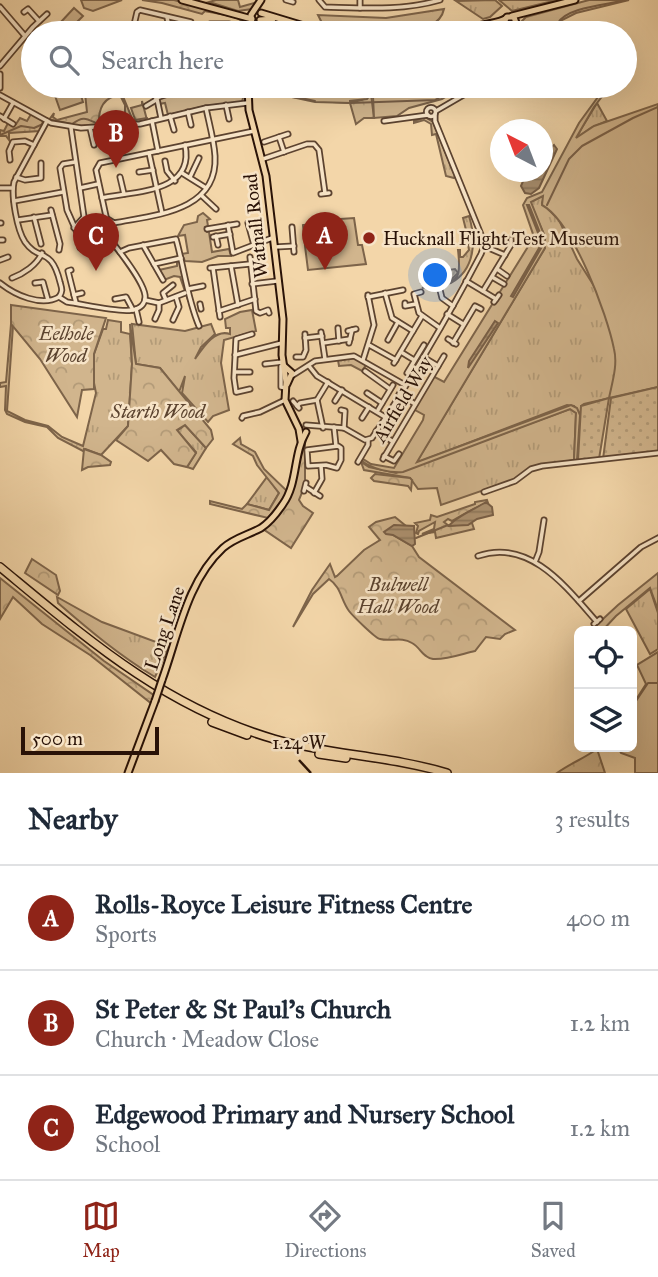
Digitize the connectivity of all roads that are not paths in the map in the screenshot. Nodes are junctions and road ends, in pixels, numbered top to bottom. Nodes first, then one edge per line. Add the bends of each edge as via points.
1 (182, 0) edge
2 (261, 0) edge
3 (286, 0) edge
4 (319, 0) edge
5 (338, 0) edge
6 (360, 0) edge
7 (440, 0) edge
8 (575, 0) edge
9 (293, 2) edge
10 (0, 6) edge
11 (340, 7) junction
12 (360, 8) junction
13 (24, 12) dead end
14 (47, 14) dead end
15 (257, 16) junction
16 (167, 17) junction
17 (39, 21) joint
18 (135, 21) edge
19 (168, 21) edge
20 (186, 21) edge
21 (255, 21) edge
22 (283, 21) edge
23 (514, 21) edge
24 (21, 31) edge
25 (21, 41) edge
26 (0, 66) edge
27 (0, 74) edge
28 (0, 88) edge
29 (0, 95) edge
30 (247, 98) edge
31 (457, 98) edge
32 (157, 99) joint
33 (13, 103) junction
34 (247, 103) junction
35 (148, 105) dead end
36 (226, 105) junction
37 (206, 108) junction
38 (188, 112) junction
39 (431, 112) junction
40 (170, 116) junction
41 (2, 117) edge
42 (161, 118) junction
43 (229, 118) dead end
44 (47, 121) junction
45 (152, 121) junction
46 (384, 121) dead end
47 (12, 124) dead end
48 (127, 125) junction
49 (191, 125) dead end
50 (109, 126) junction
51 (71, 128) junction
52 (90, 128) junction
53 (174, 130) dead end
54 (254, 131) junction
55 (288, 134) dead end
56 (279, 137) junction
57 (130, 138) dead end
58 (213, 139) junction
59 (268, 143) dead end
60 (34, 145) junction
61 (94, 145) dead end
62 (185, 145) junction
63 (158, 151) junction
64 (284, 152) junction
65 (149, 153) junction
66 (199, 158) dead end
67 (116, 159) junction
68 (263, 159) junction
69 (10, 160) dead end
70 (165, 161) dead end
71 (75, 162) junction
72 (41, 163) dead end
73 (153, 170) junction
74 (139, 172) dead end
75 (182, 173) junction
76 (120, 176) dead end
77 (16, 177) junction
78 (190, 177) junction
79 (175, 181) junction
80 (99, 184) junction
81 (156, 187) junction
82 (0, 188) edge
83 (12, 188) junction
84 (80, 188) junction
85 (206, 188) junction
86 (64, 192) junction
87 (325, 193) dead end
88 (124, 194) junction
89 (201, 195) junction
90 (102, 198) junction
91 (14, 201) junction
92 (216, 209) dead end
93 (162, 213) junction
94 (34, 216) junction
95 (106, 218) junction
96 (18, 220) junction
97 (114, 223) junction
98 (248, 223) dead end
99 (237, 224) dead end
100 (228, 225) junction
101 (292, 227) dead end
102 (74, 228) junction
103 (104, 229) junction
104 (207, 229) dead end
105 (230, 234) junction
106 (79, 237) junction
107 (272, 238) junction
108 (511, 239) dead end
109 (91, 240) junction
110 (42, 242) dead end
111 (217, 244) dead end
112 (143, 245) junction
113 (254, 245) junction
114 (484, 246) junction
115 (273, 247) junction
116 (59, 250) dead end
117 (120, 252) junction
118 (42, 253) junction
119 (505, 255) junction
120 (8, 257) dead end
121 (249, 257) dead end
122 (181, 258) junction
123 (0, 260) edge
124 (154, 264) junction
125 (250, 264) junction
126 (231, 266) junction
127 (496, 269) junction
128 (71, 270) dead end
129 (492, 276) junction
130 (507, 276) dead end
131 (12, 278) dead end
132 (163, 280) dead end
133 (276, 281) junction
134 (0, 283) edge
135 (35, 283) dead end
136 (252, 284) junction
137 (465, 284) junction
138 (504, 284) dead end
139 (203, 286) dead end
140 (439, 286) dead end
141 (172, 287) dead end
142 (188, 289) junction
143 (403, 290) dead end
144 (483, 291) junction
145 (82, 292) dead end
146 (421, 292) dead end
147 (185, 293) dead end
148 (386, 293) junction
149 (74, 295) junction
150 (176, 297) junction
151 (59, 298) junction
152 (442, 298) junction
153 (115, 299) dead end
154 (255, 299) junction
155 (496, 299) dead end
156 (48, 300) junction
157 (145, 300) junction
158 (166, 300) junction
159 (437, 302) dead end
160 (76, 303) junction
161 (159, 303) junction
162 (416, 304) junction
163 (238, 305) junction
164 (405, 306) dead end
165 (454, 306) junction
166 (98, 307) junction
167 (201, 307) dead end
168 (192, 308) junction
169 (481, 309) dead end
170 (135, 310) junction
171 (219, 311) junction
172 (269, 311) dead end
173 (97, 313) dead end
174 (447, 314) junction
175 (422, 316) junction
176 (220, 317) dead end
177 (157, 318) dead end
178 (174, 320) dead end
179 (139, 322) dead end
180 (398, 323) junction
181 (464, 325) junction
182 (199, 326) dead end
183 (440, 328) junction
184 (352, 330) dead end
185 (336, 331) dead end
186 (413, 331) junction
187 (383, 332) dead end
188 (252, 334) dead end
189 (448, 340) dead end
190 (339, 341) junction
191 (282, 343) junction
192 (323, 343) junction
193 (369, 345) junction
194 (424, 345) dead end
195 (401, 352) junction
196 (235, 355) junction
197 (296, 357) dead end
198 (423, 357) junction
199 (325, 359) junction
200 (449, 359) dead end
201 (363, 360) junction
202 (415, 360) junction
203 (265, 364) dead end
204 (309, 366) junction
205 (438, 366) junction
206 (286, 371) junction
207 (365, 371) dead end
208 (234, 372) junction
209 (250, 372) dead end
210 (407, 373) dead end
211 (328, 382) junction
212 (405, 385) junction
213 (286, 387) junction
214 (250, 389) dead end
215 (342, 390) junction
216 (371, 394) dead end
217 (399, 394) junction
218 (386, 396) junction
219 (285, 400) junction
220 (317, 401) junction
221 (334, 402) dead end
222 (396, 402) junction
223 (382, 403) junction
224 (415, 404) junction
225 (296, 405) dead end
226 (369, 407) junction
227 (378, 410) dead end
228 (345, 412) dead end
229 (385, 416) junction
230 (242, 418) dead end
231 (363, 418) dead end
232 (334, 427) junction
233 (323, 428) junction
234 (344, 428) junction
235 (305, 429) junction
236 (376, 431) junction
237 (368, 440) junction
238 (392, 440) junction
239 (336, 446) junction
240 (658, 453) edge
241 (399, 454) dead end
242 (360, 460) dead end
243 (321, 466) junction
244 (305, 487) dead end
245 (484, 492) dead end
246 (314, 493) junction
247 (320, 496) dead end
248 (544, 520) dead end
249 (658, 538) edge
250 (478, 556) dead end
251 (534, 562) junction
252 (0, 567) edge
253 (0, 573) edge
254 (579, 601) junction
255 (597, 622) dead end
256 (128, 773) edge
257 (429, 773) edge
258 (447, 773) edge

1 - 15 main road
2 - 15 main road
3 - 9 street
4 - 11 street via 324,6
5 - 11 street
6 - 12 street
7 - 12 street
8 - 23 main road
10 - 24 street
11 - 12 street
13 - 17 street via 28,9
14 - 17 street
15 - 21 main road
15 - 22 main road
16 - 18 street via 138,11
16 - 19 street
16 - 20 street
25 - 26 street
27 - 28 street
29 - 33 street
30 - 34 main road, Watnall Road
31 - 39 street
32 - 35 street
32 - 42 street
33 - 41 street
33 - 44 street
34 - 36 street
34 - 54 main road, Watnall Road
36 - 37 street
36 - 43 street
37 - 38 street
37 - 58 street
38 - 40 street
38 - 49 street
39 - 46 street
39 - 114 street
40 - 42 street
40 - 53 street
41 - 47 street
42 - 45 street
44 - 51 street
44 - 60 street
45 - 48 street
45 - 63 street
48 - 50 street
48 - 57 street
50 - 52 street
50 - 67 street
51 - 52 street
51 - 71 street
52 - 61 street
54 - 58 street
54 - 68 main road, Watnall Road
55 - 56 street
56 - 59 street
56 - 64 street
58 - 62 street
58 - 85 street via 215,167
60 - 69 street via 13,142
60 - 77 street
62 - 63 street
62 - 75 street via 187,160
63 - 65 street
64 - 68 street
64 - 87 street via 309,144 317,147
65 - 67 street
65 - 73 street
66 - 78 street
67 - 80 street via 100,163 96,170
68 - 107 main road, Watnall Road
70 - 79 street
71 - 84 street
71 - 86 street via 60,168
72 - 77 street via 41,178
73 - 74 street
73 - 81 street
75 - 78 street
75 - 79 street
76 - 88 street
77 - 83 street
78 - 85 street
79 - 81 street
80 - 84 street
80 - 90 street
81 - 88 street
81 - 93 street
82 - 83 street
83 - 91 street
84 - 102 street via 84,218
85 - 89 street
86 - 91 street
86 - 102 street
88 - 90 street
89 - 92 street
89 - 93 street via 186,207
90 - 95 street
91 - 96 street
93 - 97 street
94 - 96 street
94 - 110 street
94 - 116 street via 52,213
95 - 97 street
95 - 103 street
96 - 118 street via 25,242
97 - 103 street
98 - 113 street
99 - 100 street
100 - 104 street
100 - 105 street
101 - 115 street via 294,249
102 - 106 street
103 - 109 street
103 - 117 street
105 - 111 street via 215,236
105 - 113 street via 233,253
106 - 109 street
106 - 109 street via 82,249
107 - 113 street
107 - 115 main road, Watnall Road
108 - 119 street
112 - 117 street
112 - 122 street via 175,238
112 - 124 street
114 - 119 street
114 - 137 street
115 - 133 main road, Watnall Road
117 - 157 street
118 - 131 street via 27,271
118 - 151 street via 56,265 62,290
119 - 127 street
120 - 123 street
121 - 125 street
122 - 124 street
122 - 142 street
124 - 132 street
125 - 126 street
125 - 136 street
126 - 163 street
126 - 171 street via 211,268
127 - 129 street
127 - 130 street
128 - 149 street
129 - 138 street
129 - 144 street
133 - 136 street
133 - 191 main road, Watnall Road
134 - 156 street via 24,297
135 - 156 street via 44,284
136 - 154 street
137 - 144 street
137 - 165 street
139 - 142 street
140 - 152 street
141 - 158 street via 163,293
142 - 168 street
143 - 148 street
144 - 155 street
145 - 149 street
146 - 162 street via 414,294
147 - 150 street
148 - 180 street via 390,316
148 - 193 street via 368,296 374,325
149 - 160 street
150 - 158 street
150 - 178 street via 179,307
151 - 156 street
151 - 160 street
152 - 159 street
152 - 165 street
153 - 170 street via 126,297
154 - 163 street
154 - 172 street via 256,311
157 - 161 street
157 - 170 street
158 - 161 street
160 - 166 street
161 - 177 street
162 - 164 street
162 - 175 street
163 - 171 street
165 - 174 street
166 - 170 street
166 - 173 street
167 - 168 street
168 - 182 street
169 - 181 street via 473,305
170 - 179 street
171 - 176 street
174 - 181 street
174 - 183 street
175 - 183 street
175 - 186 street
180 - 186 street
180 - 187 street via 389,338
181 - 189 street via 455,343
183 - 198 street
184 - 190 street via 349,341
185 - 190 street
186 - 195 street
188 - 196 street via 236,339
190 - 192 street
191 - 196 street
191 - 206 main road, Watnall Road
192 - 197 street via 321,334 305,336 305,355
192 - 199 street
193 - 195 street via 395,361
193 - 201 street
194 - 202 street
195 - 202 street
196 - 208 street
198 - 205 street
198 - 212 street
199 - 201 street via 354,356
199 - 204 street
200 - 205 street, Airfield Way via 442,355
201 - 212 street
202 - 210 street
203 - 206 street
204 - 206 street
204 - 211 street
205 - 224 street, Airfield Way
206 - 213 main road, Watnall Road
206 - 213 street, Watnall Road via 281,387
207 - 218 street via 392,387
208 - 209 street
208 - 214 street via 236,392
211 - 215 street
211 - 220 street
212 - 217 street
213 - 219 main road, Watnall Road
215 - 221 street
215 - 226 street
216 - 223 street
217 - 222 street
217 - 224 street
218 - 222 street
218 - 223 street
219 - 230 street
219 - 235 main road
220 - 225 street
220 - 233 street
222 - 229 street
223 - 227 street
224 - 238 street, Airfield Way
226 - 229 street
226 - 231 street
228 - 234 street
229 - 236 street
232 - 233 street
232 - 234 street
232 - 239 street
233 - 235 street
234 - 237 street
235 - 256 main road, Long Lane, bridge via 290,492 281,506 265,524 226,546 197,580
236 - 237 street
236 - 238 street
237 - 242 street
238 - 241 street, Airfield Way via 383,458 394,461
239 - 243 street via 342,457 337,468
239 - 243 street via 306,452 308,466
240 - 245 street via 542,466
243 - 246 street via 322,479
244 - 246 street
246 - 247 street
248 - 251 street
249 - 254 street via 640,547
250 - 251 street via 508,554
251 - 254 street via 554,574
252 - 258 highway via 127,668 210,716 286,742
253 - 257 highway via 116,667 195,714 283,747
254 - 255 street

